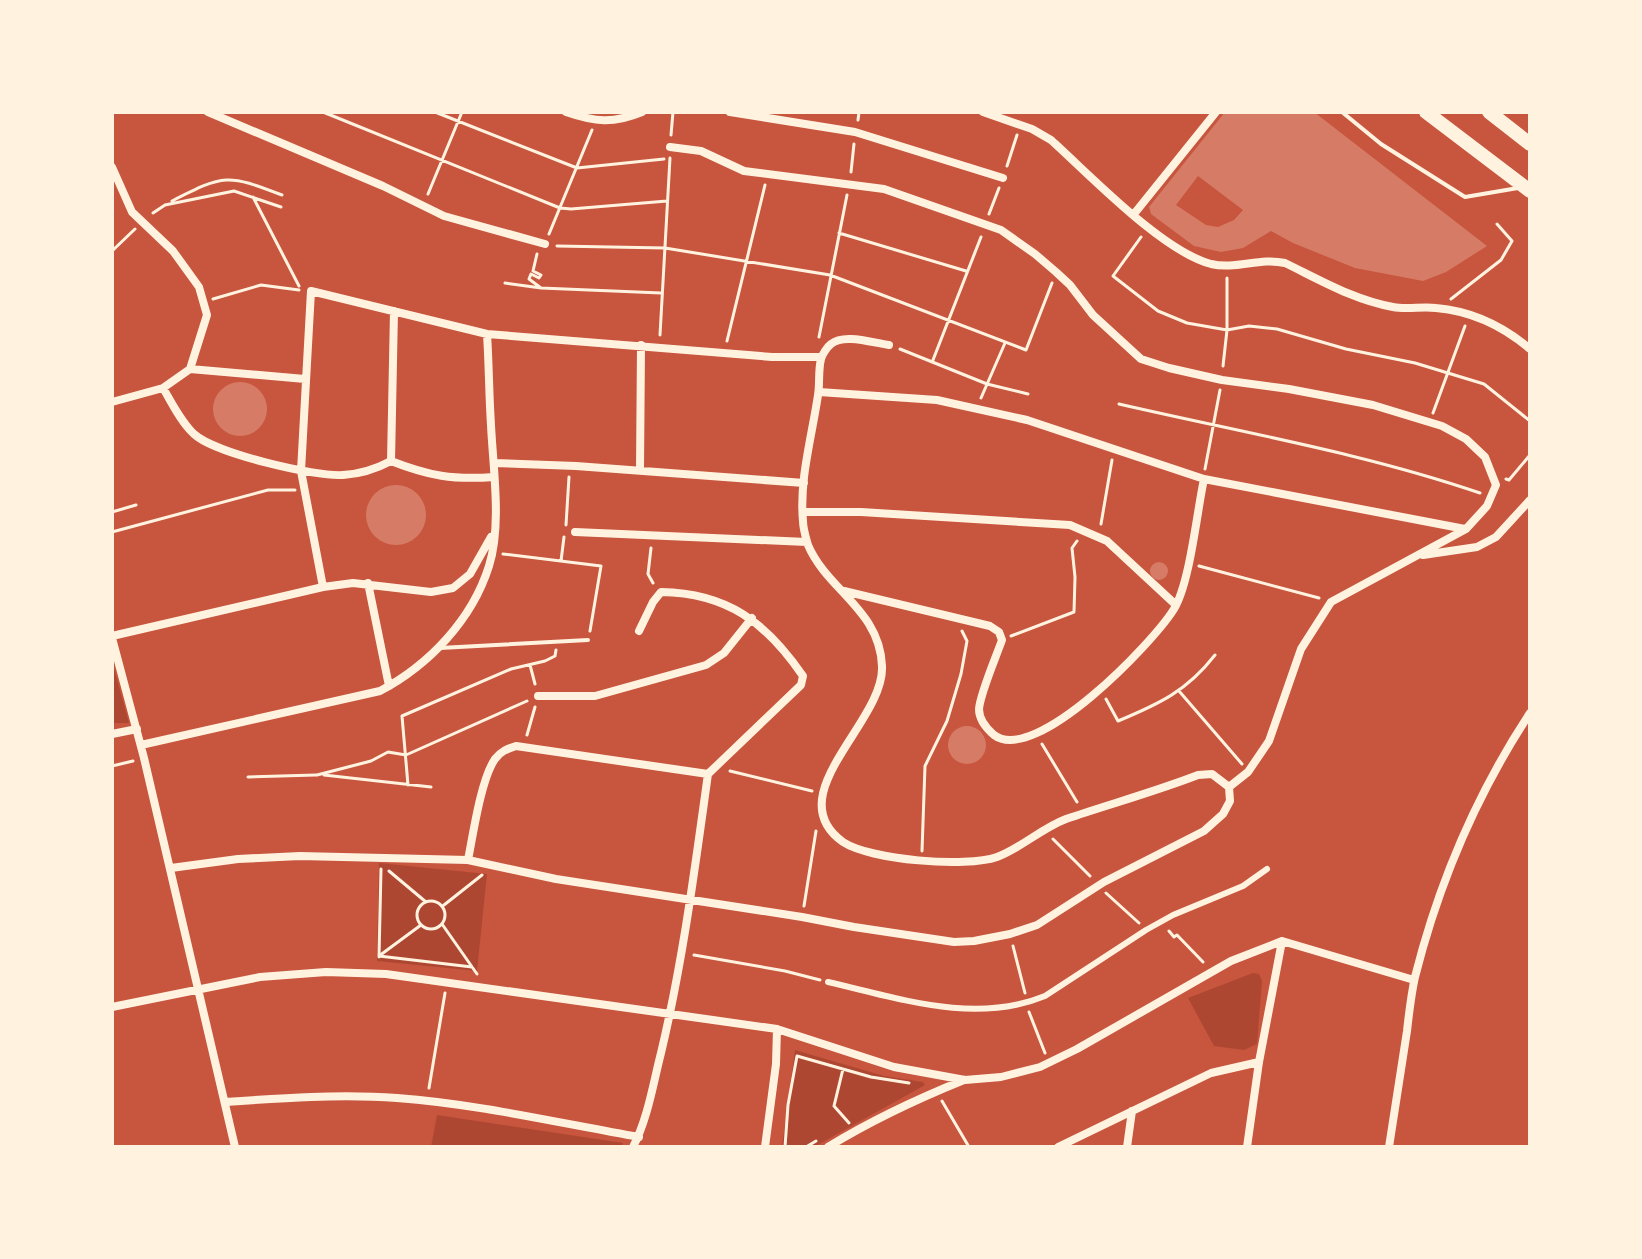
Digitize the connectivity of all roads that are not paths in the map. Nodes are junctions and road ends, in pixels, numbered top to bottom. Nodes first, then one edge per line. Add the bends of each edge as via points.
1 (208, 112) edge
2 (566, 112) edge
3 (642, 112) edge
4 (730, 112) edge
5 (983, 112) edge
6 (1216, 112) edge
7 (1342, 112) edge
8 (1426, 112) edge
9 (1489, 112) edge
10 (1530, 144) edge
11 (670, 147) road end
12 (112, 167) edge
13 (1003, 178) dead end
14 (1527, 189) edge
15 (1134, 214) junction
16 (542, 243) road end
17 (394, 311) junction
18 (487, 334) junction
19 (641, 345) junction
20 (889, 345) road end
21 (1530, 349) edge
22 (821, 357) junction
23 (190, 369) junction
24 (305, 379) junction
25 (163, 388) junction
26 (819, 392) junction
27 (112, 402) edge
28 (391, 461) junction
29 (494, 463) junction
30 (640, 470) junction
31 (301, 471) junction
32 (494, 477) junction
33 (1204, 479) junction
34 (804, 483) junction
35 (1530, 500) edge
36 (803, 512) junction
37 (495, 529) junction
38 (1466, 529) junction
39 (575, 532) dead end
40 (807, 542) junction
41 (1415, 557) junction
42 (368, 583) junction
43 (323, 587) junction
44 (844, 591) junction
45 (1176, 605) junction
46 (752, 618) junction
47 (639, 631) dead end
48 (112, 637) edge
49 (588, 640) road end
50 (440, 648) junction
51 (389, 686) junction
52 (538, 696) road end
53 (1530, 713) edge
54 (137, 729) junction
55 (112, 734) edge
56 (141, 745) junction
57 (711, 771) junction
58 (1229, 787) junction
59 (468, 860) junction
60 (171, 868) junction
61 (1267, 869) dead end
62 (690, 899) junction
63 (1282, 941) junction
64 (1414, 980) junction
65 (828, 982) road end
66 (200, 987) junction
67 (112, 1007) edge
68 (670, 1015) junction
69 (777, 1029) junction
70 (1259, 1062) junction
71 (965, 1080) junction
72 (225, 1102) junction
73 (1132, 1111) junction
74 (639, 1137) junction
75 (235, 1147) edge
76 (633, 1147) edge
77 (765, 1147) edge
78 (828, 1147) edge
79 (1058, 1147) edge
80 (1127, 1147) edge
81 (1247, 1147) edge
82 (1389, 1147) edge

1 - 16 street via 444,216
2 - 3 street via 595,122
4 - 13 street via 855,132
5 - 15 street via 1051,140
6 - 15 street
7 - 14 lane via 1381,144 1465,197
8 - 14 highway
9 - 10 highway
11 - 38 street via 701,151 744,171 884,189 1001,230 1056,272 1141,359 1222,380 1373,405 1442,426 1485,457 1496,485 1487,506
12 - 23 street via 132,212 173,251 205,301 207,315
15 - 21 street via 1179,251 1210,264 1285,263 1359,299 1396,308 1440,308 1483,319
17 - 18 street
17 - 24 street via 311,291
17 - 28 street
18 - 19 street
18 - 29 street
19 - 22 street
19 - 30 street
20 - 22 street via 841,338
22 - 26 street
23 - 24 street
23 - 25 street
24 - 31 street
25 - 27 street
25 - 31 street via 187,427 208,444
26 - 33 street via 937,400 1027,420
26 - 34 street
28 - 31 street via 343,475
28 - 32 street via 449,479
29 - 30 street
29 - 32 street
30 - 34 street
31 - 43 street
32 - 37 street
33 - 38 street
33 - 45 street
34 - 36 street
35 - 41 street via 1496,537 1477,547
36 - 40 street
36 - 45 street via 1070,525 1107,541
37 - 42 street via 470,574 453,588 431,592
37 - 50 street via 479,592
38 - 41 street
39 - 40 street
40 - 44 street via 826,574
41 - 58 street via 1331,602 1301,649 1269,741 1248,772
42 - 43 street
42 - 51 street
43 - 48 street
44 - 45 street via 999,632 1002,640 979,709 982,722 1009,741 1021,741 1071,713 1140,651
44 - 58 street via 876,635 883,668 862,725 827,779 821,807 829,830 846,844 887,855 967,863 997,857 1063,820 1198,775 1212,774
46 - 47 street via 689,592 661,592
46 - 52 street via 724,653 706,665 595,696
46 - 57 street via 791,658 804,681
48 - 54 street
49 - 50 lane
50 - 51 street
51 - 56 street
53 - 64 street via 1454,853
54 - 55 street
54 - 56 street
56 - 60 street
57 - 59 street via 516,746 505,749 488,773
57 - 62 street
58 - 62 street via 1230,801 1223,814 1204,831 1104,882 1037,925 1010,934 954,942
59 - 60 street via 300,856
59 - 62 street
60 - 66 street
61 - 65 street via 1243,886 1162,921 1045,996 1005,1008 970,1010
62 - 68 street
63 - 64 street
63 - 70 street
63 - 71 street via 1231,961 1040,1067
64 - 82 street
66 - 67 street
66 - 68 street via 300,973 379,974
66 - 72 street
68 - 69 street
68 - 74 street
69 - 71 street via 894,1067
69 - 77 street
70 - 73 street via 1211,1073
70 - 81 street
71 - 78 street
72 - 74 street via 352,1096 427,1101
72 - 75 street
73 - 79 street
73 - 80 street
74 - 76 street

